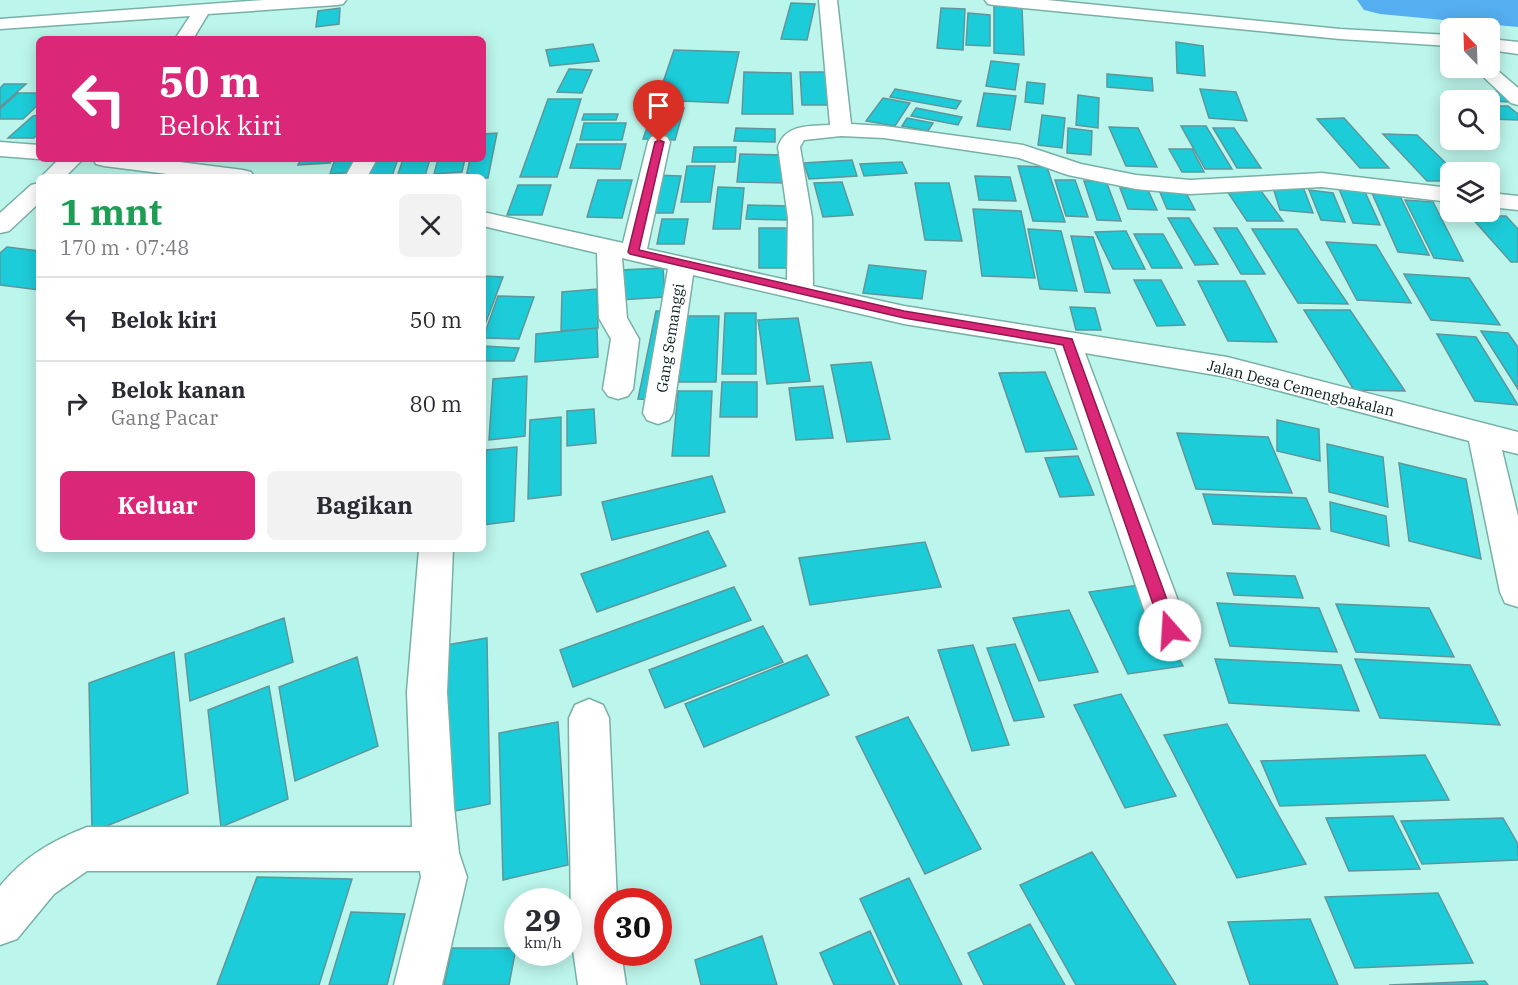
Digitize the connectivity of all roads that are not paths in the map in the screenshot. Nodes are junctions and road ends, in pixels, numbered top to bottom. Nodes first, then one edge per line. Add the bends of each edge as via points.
1 (338, 0) edge
2 (828, 0) edge
3 (994, 0) edge
4 (202, 10) junction
5 (0, 24) edge
6 (186, 36) edge
7 (1440, 40) edge
8 (1500, 46) edge
9 (1518, 48) edge
10 (1495, 78) edge
11 (1518, 99) edge
12 (841, 130) junction
13 (659, 142) dead end
14 (0, 149) edge
15 (36, 152) edge
16 (69, 162) edge
17 (127, 162) edge
18 (55, 174) edge
19 (218, 174) edge
20 (36, 193) edge
21 (1440, 194) edge
22 (1500, 201) edge
23 (1518, 203) edge
24 (486, 220) edge
25 (0, 226) edge
26 (621, 249) junction
27 (682, 263) junction
28 (800, 290) junction
29 (1067, 342) junction
30 (618, 388) dead end
31 (658, 413) dead end
32 (1483, 435) junction
33 (1518, 443) edge
34 (436, 552) edge
35 (1518, 592) edge
36 (1170, 630) dead end
37 (589, 718) dead end
38 (437, 853) junction
39 (0, 922) edge
40 (418, 985) edge
41 (602, 985) edge

1 - 4 street
2 - 12 street
3 - 7 street
4 - 5 street
4 - 6 street
8 - 9 street
10 - 11 street
12 - 21 street via 884,132 1023,152 1069,168 1136,182 1190,187 1322,180
12 - 28 street via 797,135 789,147 800,218
13 - 26 street
14 - 15 street
16 - 18 street
17 - 19 street
20 - 25 street
22 - 23 street
24 - 26 street, Jalan Desa Cemengbakalan
26 - 27 street, Jalan Desa Cemengbakalan
26 - 30 street via 613,318 625,339
27 - 28 street, Jalan Desa Cemengbakalan
27 - 31 street, Gang Semanggi
28 - 29 street, Jalan Desa Cemengbakalan via 904,315
29 - 32 street, Jalan Desa Cemengbakalan via 1227,367
29 - 36 street
32 - 33 street, Jalan Desa Cemengbakalan
32 - 35 street
34 - 38 street via 427,692
37 - 41 street via 595,936
38 - 39 street via 422,849 87,849 64,857 38,876
38 - 40 street via 444,877

